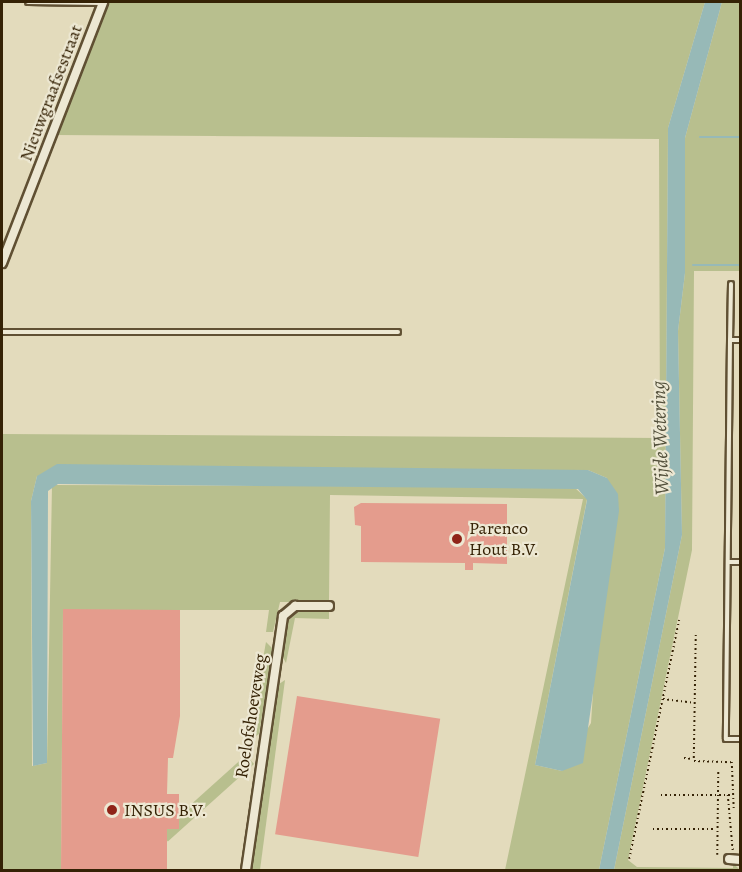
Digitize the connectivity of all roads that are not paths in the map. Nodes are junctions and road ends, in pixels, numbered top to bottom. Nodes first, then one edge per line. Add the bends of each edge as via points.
1 (28, 2) edge
2 (103, 2) edge
3 (2, 263) edge
4 (731, 284) dead end
5 (2, 332) edge
6 (399, 332) dead end
7 (730, 340) junction
8 (741, 340) edge
9 (728, 562) junction
10 (741, 562) edge
11 (329, 606) dead end
12 (741, 739) edge
13 (729, 859) road end
14 (741, 860) edge
15 (246, 870) edge

1 - 2 lane
2 - 3 street, Nieuwgraafsestraat
4 - 7 lane
5 - 6 lane
7 - 8 lane
7 - 9 lane
9 - 10 lane
9 - 12 lane via 726,739
11 - 15 street, Roelofshoeveweg via 295,606 283,616
13 - 14 street

